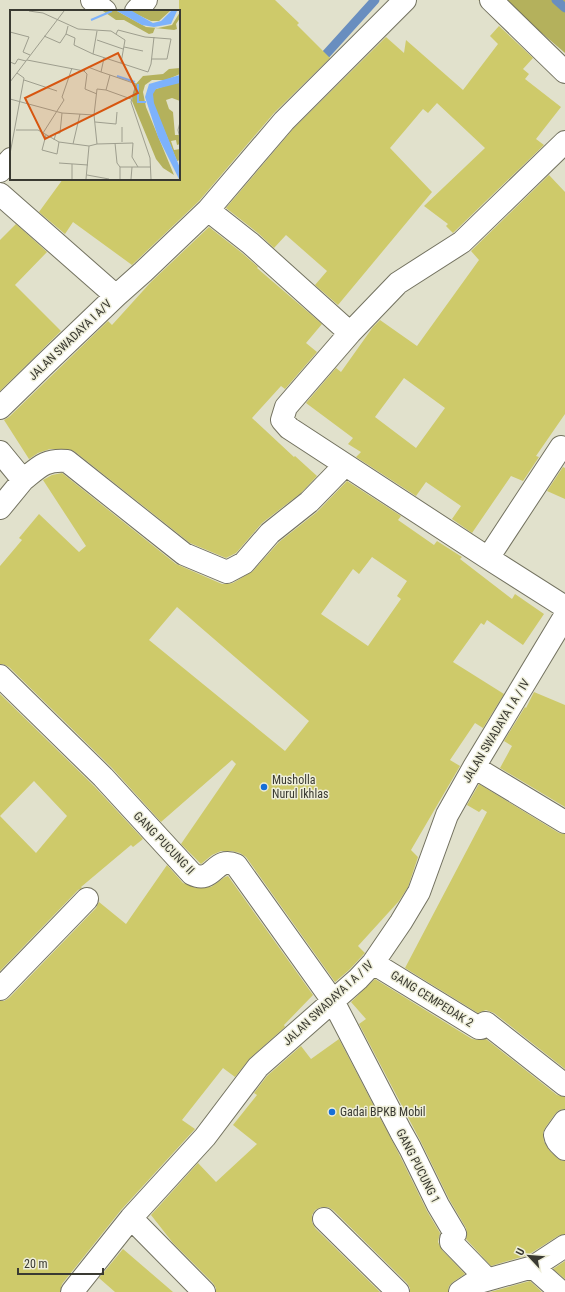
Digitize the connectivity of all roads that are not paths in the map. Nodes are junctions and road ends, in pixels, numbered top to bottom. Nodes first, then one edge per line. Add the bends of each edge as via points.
1 (92, 0) edge
2 (146, 0) edge
3 (405, 0) edge
4 (491, 0) edge
5 (104, 10) edge
6 (137, 10) edge
7 (565, 72) edge
8 (565, 142) edge
9 (10, 160) edge
10 (0, 171) edge
11 (0, 194) edge
12 (208, 210) junction
13 (116, 296) junction
14 (350, 333) junction
15 (0, 408) edge
16 (561, 447) dead end
17 (0, 452) edge
18 (345, 464) junction
19 (23, 480) junction
20 (0, 508) edge
21 (488, 558) junction
22 (565, 607) edge
23 (565, 616) edge
24 (0, 676) edge
25 (474, 767) junction
26 (565, 822) edge
27 (87, 899) dead end
28 (373, 963) junction
29 (0, 989) edge
30 (333, 1001) junction
31 (565, 1085) edge
32 (565, 1121) edge
33 (565, 1148) edge
34 (131, 1218) junction
35 (324, 1219) dead end
36 (565, 1246) edge
37 (533, 1267) junction
38 (487, 1280) junction
39 (72, 1292) edge
40 (204, 1292) edge
41 (398, 1292) edge
42 (460, 1292) edge
43 (561, 1292) edge

1 - 5 street
2 - 6 street
3 - 12 street via 284,121
4 - 7 street
8 - 14 street via 462,242 398,283
9 - 10 street
11 - 13 street, JALAN SWADAYA I A/V
12 - 13 street
12 - 14 street via 250,243
13 - 15 street, JALAN SWADAYA I A/V
14 - 18 street via 286,407 282,420 289,428
16 - 21 street
17 - 19 street
18 - 19 street via 309,502 270,533 244,563 227,572 184,554 67,462 57,460 43,464
18 - 21 street
19 - 20 street
21 - 22 street
23 - 25 street, JALAN SWADAYA I A / IV
24 - 30 street, GANG PUCUNG II via 103,777 192,874 199,878 205,877 224,862 236,865
25 - 26 street
25 - 28 street, JALAN SWADAYA I A / IV via 447,815 419,892
27 - 29 street
28 - 30 street, JALAN SWADAYA I A / IV
28 - 31 street, GANG CEMPEDAK 2 via 479,1028 486,1023
30 - 34 street, JALAN SWADAYA I A / IV via 258,1067 205,1137
30 - 38 street, GANG PUCUNG 1 via 455,1234 451,1242
32 - 33 street via 555,1135 557,1142
34 - 39 street, JALAN SWADAYA I A / IV
34 - 40 street
35 - 41 street
36 - 37 street
37 - 38 street
37 - 43 street
38 - 42 street via 472,1284

